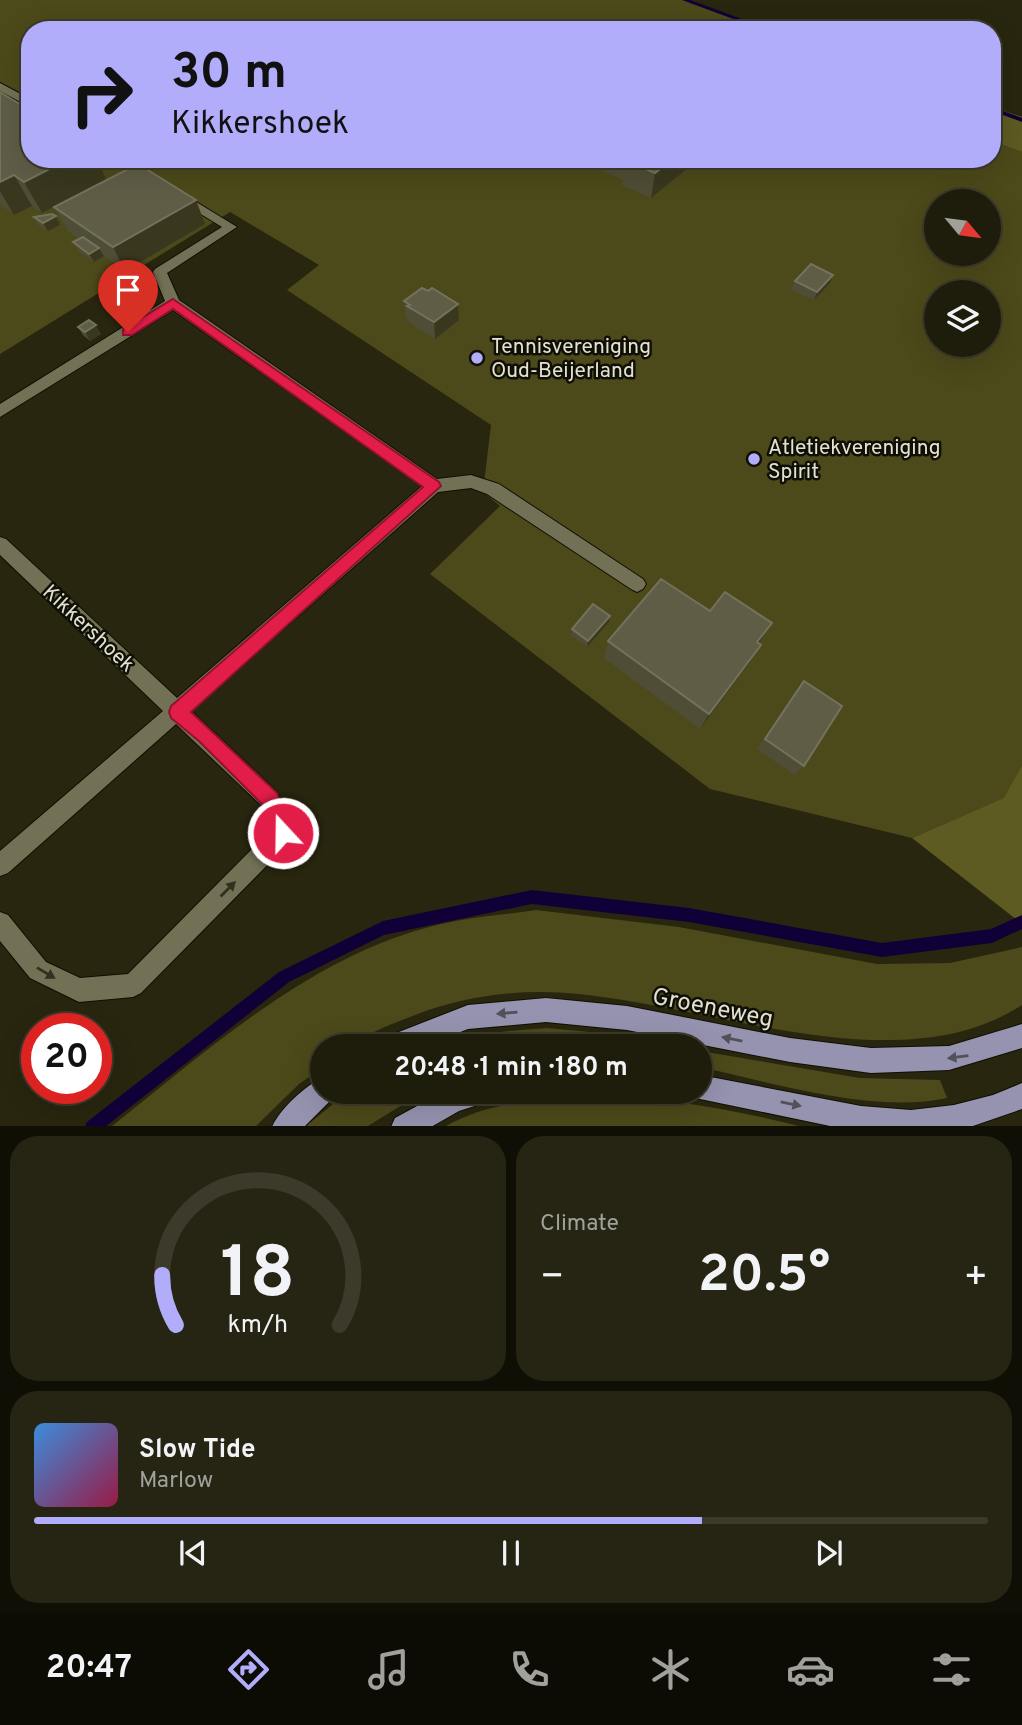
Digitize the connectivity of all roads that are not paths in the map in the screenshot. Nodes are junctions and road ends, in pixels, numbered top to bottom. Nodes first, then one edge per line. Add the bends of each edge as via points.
1 (0, 86) edge
2 (21, 99) edge
3 (135, 168) edge
4 (173, 303) junction
5 (0, 411) edge
6 (433, 486) junction
7 (0, 544) edge
8 (637, 584) dead end
9 (178, 712) junction
10 (0, 865) edge
11 (0, 923) edge
12 (422, 1034) edge
13 (708, 1034) edge
14 (712, 1035) edge
15 (1022, 1036) edge
16 (712, 1089) edge
17 (1022, 1096) edge
18 (310, 1102) edge
19 (446, 1104) edge
20 (285, 1126) edge
21 (404, 1126) edge

1 - 2 lane
3 - 4 lane via 231,227 160,272
4 - 5 lane
4 - 6 lane
6 - 8 lane via 471,481 493,489
6 - 9 lane
7 - 9 lane, Kikkershoek
9 - 10 lane
11 -> 9 lane, Kikkershoek via 38,970 79,990 133,985 283,833 270,799
13 -> 12 main road, Groeneweg via 541,1010 477,1016
15 -> 14 main road, Groeneweg via 966,1057 859,1061
16 -> 17 main road via 861,1119 911,1123 954,1118
18 - 20 main road
19 - 21 main road

